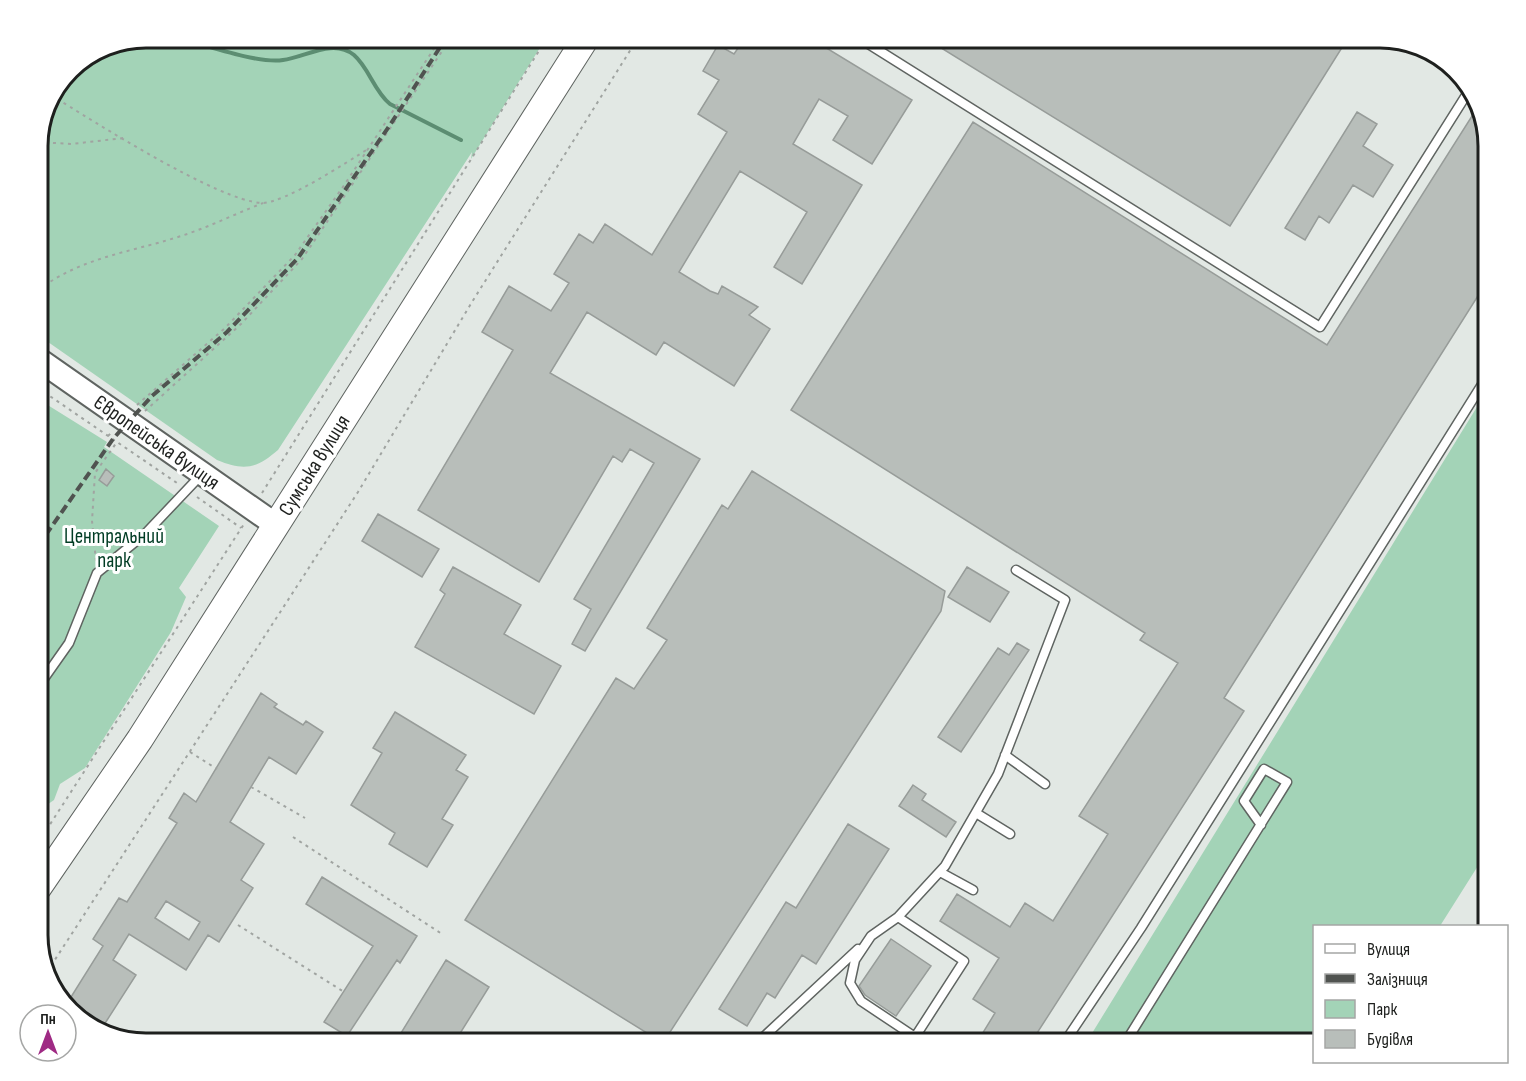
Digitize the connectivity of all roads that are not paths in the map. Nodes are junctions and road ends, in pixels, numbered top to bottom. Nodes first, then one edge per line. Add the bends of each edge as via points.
1 (580, 48) edge
2 (875, 48) edge
3 (1465, 98) edge
4 (48, 367) edge
5 (1478, 391) edge
6 (195, 481) junction
7 (276, 525) junction
8 (1016, 570) dead end
9 (48, 673) edge
10 (1005, 755) junction
11 (1045, 784) dead end
12 (976, 813) junction
13 (1261, 825) junction
14 (1010, 834) dead end
15 (940, 872) junction
16 (48, 873) edge
17 (973, 890) dead end
18 (898, 917) junction
19 (872, 936) junction
20 (769, 1033) edge
21 (909, 1033) edge
22 (918, 1033) edge
23 (1071, 1033) edge
24 (1132, 1033) edge

1 - 7 main road, Сумська вулиця
2 - 3 lane via 1320,327
4 - 6 main road, Європейська вулиця
5 - 23 lane
6 - 7 main road, Європейська вулиця via 247,519
6 - 9 lane via 146,534 97,573 69,643
7 - 16 main road, Сумська вулиця via 140,739
8 - 10 lane via 1065,600
10 - 11 lane
10 - 12 lane
12 - 14 lane
12 - 15 lane
13 - 13 lane via 1287,782 1264,769 1244,801
13 - 24 lane
15 - 17 lane
15 - 18 lane
18 - 19 lane
18 - 22 lane via 964,961
19 - 20 lane
19 - 21 lane via 855,960 850,983 861,1001

